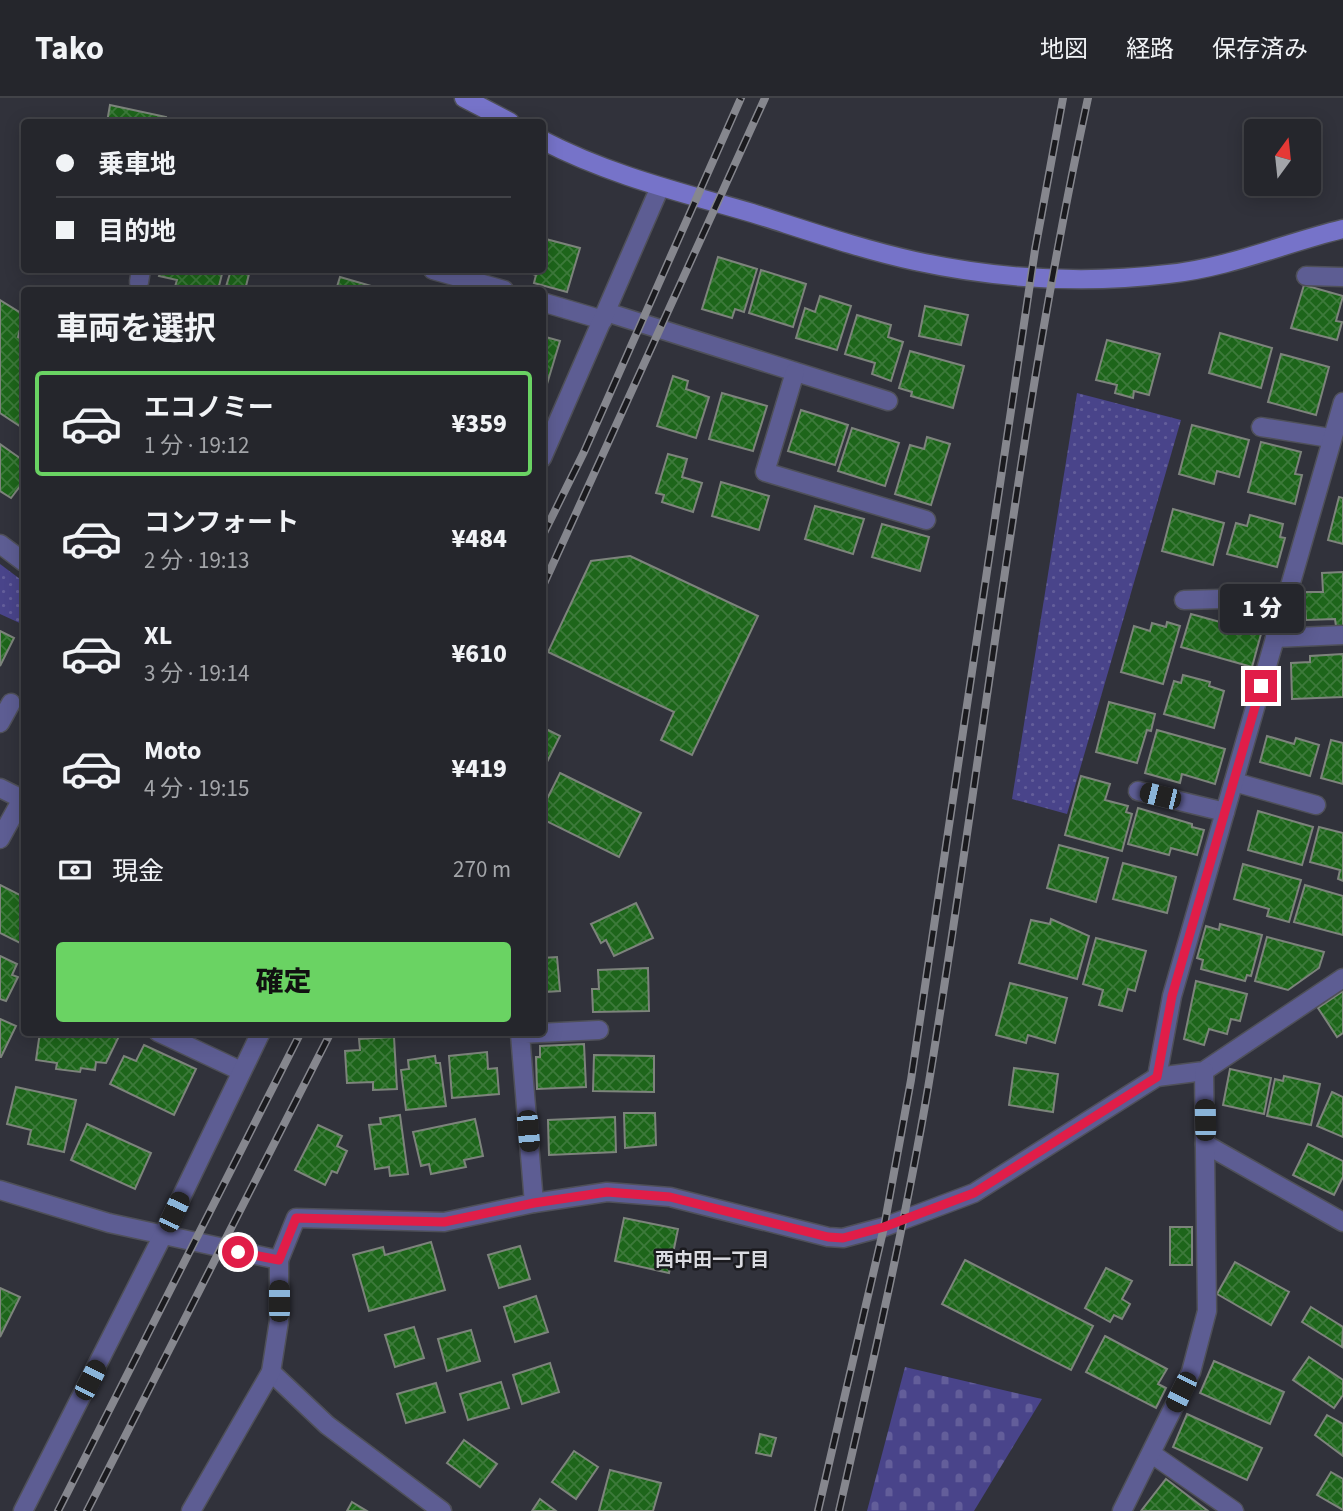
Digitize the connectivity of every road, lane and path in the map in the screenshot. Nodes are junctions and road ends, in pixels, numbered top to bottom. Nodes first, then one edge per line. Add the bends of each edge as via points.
1 (464, 98) edge
2 (504, 119) edge
3 (546, 142) edge
4 (660, 187) junction
5 (1343, 229) edge
6 (444, 273) edge
7 (1306, 276) dead end
8 (1343, 277) edge
9 (493, 287) edge
10 (546, 303) edge
11 (604, 316) junction
12 (795, 372) junction
13 (888, 401) dead end
14 (1342, 406) edge
15 (1261, 427) dead end
16 (1330, 438) junction
17 (546, 449) edge
18 (926, 520) dead end
19 (0, 544) edge
20 (21, 560) edge
21 (1286, 597) junction
22 (1184, 600) dead end
23 (1343, 635) edge
24 (1275, 639) junction
25 (11, 703) dead end
26 (0, 723) edge
27 (1234, 782) junction
28 (0, 788) edge
29 (1138, 790) dead end
30 (21, 798) edge
31 (21, 801) edge
32 (1316, 805) dead end
33 (1225, 812) junction
34 (0, 839) edge
35 (1343, 978) edge
36 (599, 1030) dead end
37 (546, 1033) edge
38 (167, 1036) edge
39 (259, 1036) edge
40 (520, 1036) edge
41 (241, 1071) junction
42 (1204, 1071) junction
43 (1157, 1077) junction
44 (1205, 1144) junction
45 (0, 1190) edge
46 (534, 1203) junction
47 (1343, 1222) edge
48 (163, 1235) junction
49 (279, 1260) junction
50 (271, 1372) junction
51 (1152, 1454) junction
52 (23, 1511) edge
53 (191, 1511) edge
54 (442, 1511) edge
55 (1122, 1511) edge
56 (1234, 1511) edge

1 - 2 street
3 - 4 street via 581,160
4 - 5 street via 915,261 996,275 1085,280 1171,274
4 - 11 street
6 - 9 street
7 - 8 street
10 - 11 street
11 - 12 street
11 - 17 street
12 - 13 street
12 - 18 street via 765,472
14 - 16 street
15 - 16 street
16 - 21 street
19 - 20 street
21 - 22 street
21 - 24 street
23 - 24 street
24 - 27 street
25 - 26 street
27 - 32 street
27 - 33 street
28 - 30 street
29 - 33 street
31 - 34 street
33 - 43 street via 1172,996
35 - 42 street
36 - 37 street
38 - 41 street
39 - 41 street
40 - 46 street
41 - 48 street
42 - 43 street
42 - 44 street
43 - 46 street via 974,1193 843,1238 670,1197 607,1192
44 - 47 street
44 - 51 street via 1207,1311 1191,1372
45 - 48 street
46 - 49 street via 444,1222 296,1218
48 - 49 street
48 - 52 street
49 - 50 street via 279,1321
50 - 53 street
50 - 54 street via 327,1425
51 - 55 street
51 - 56 street

